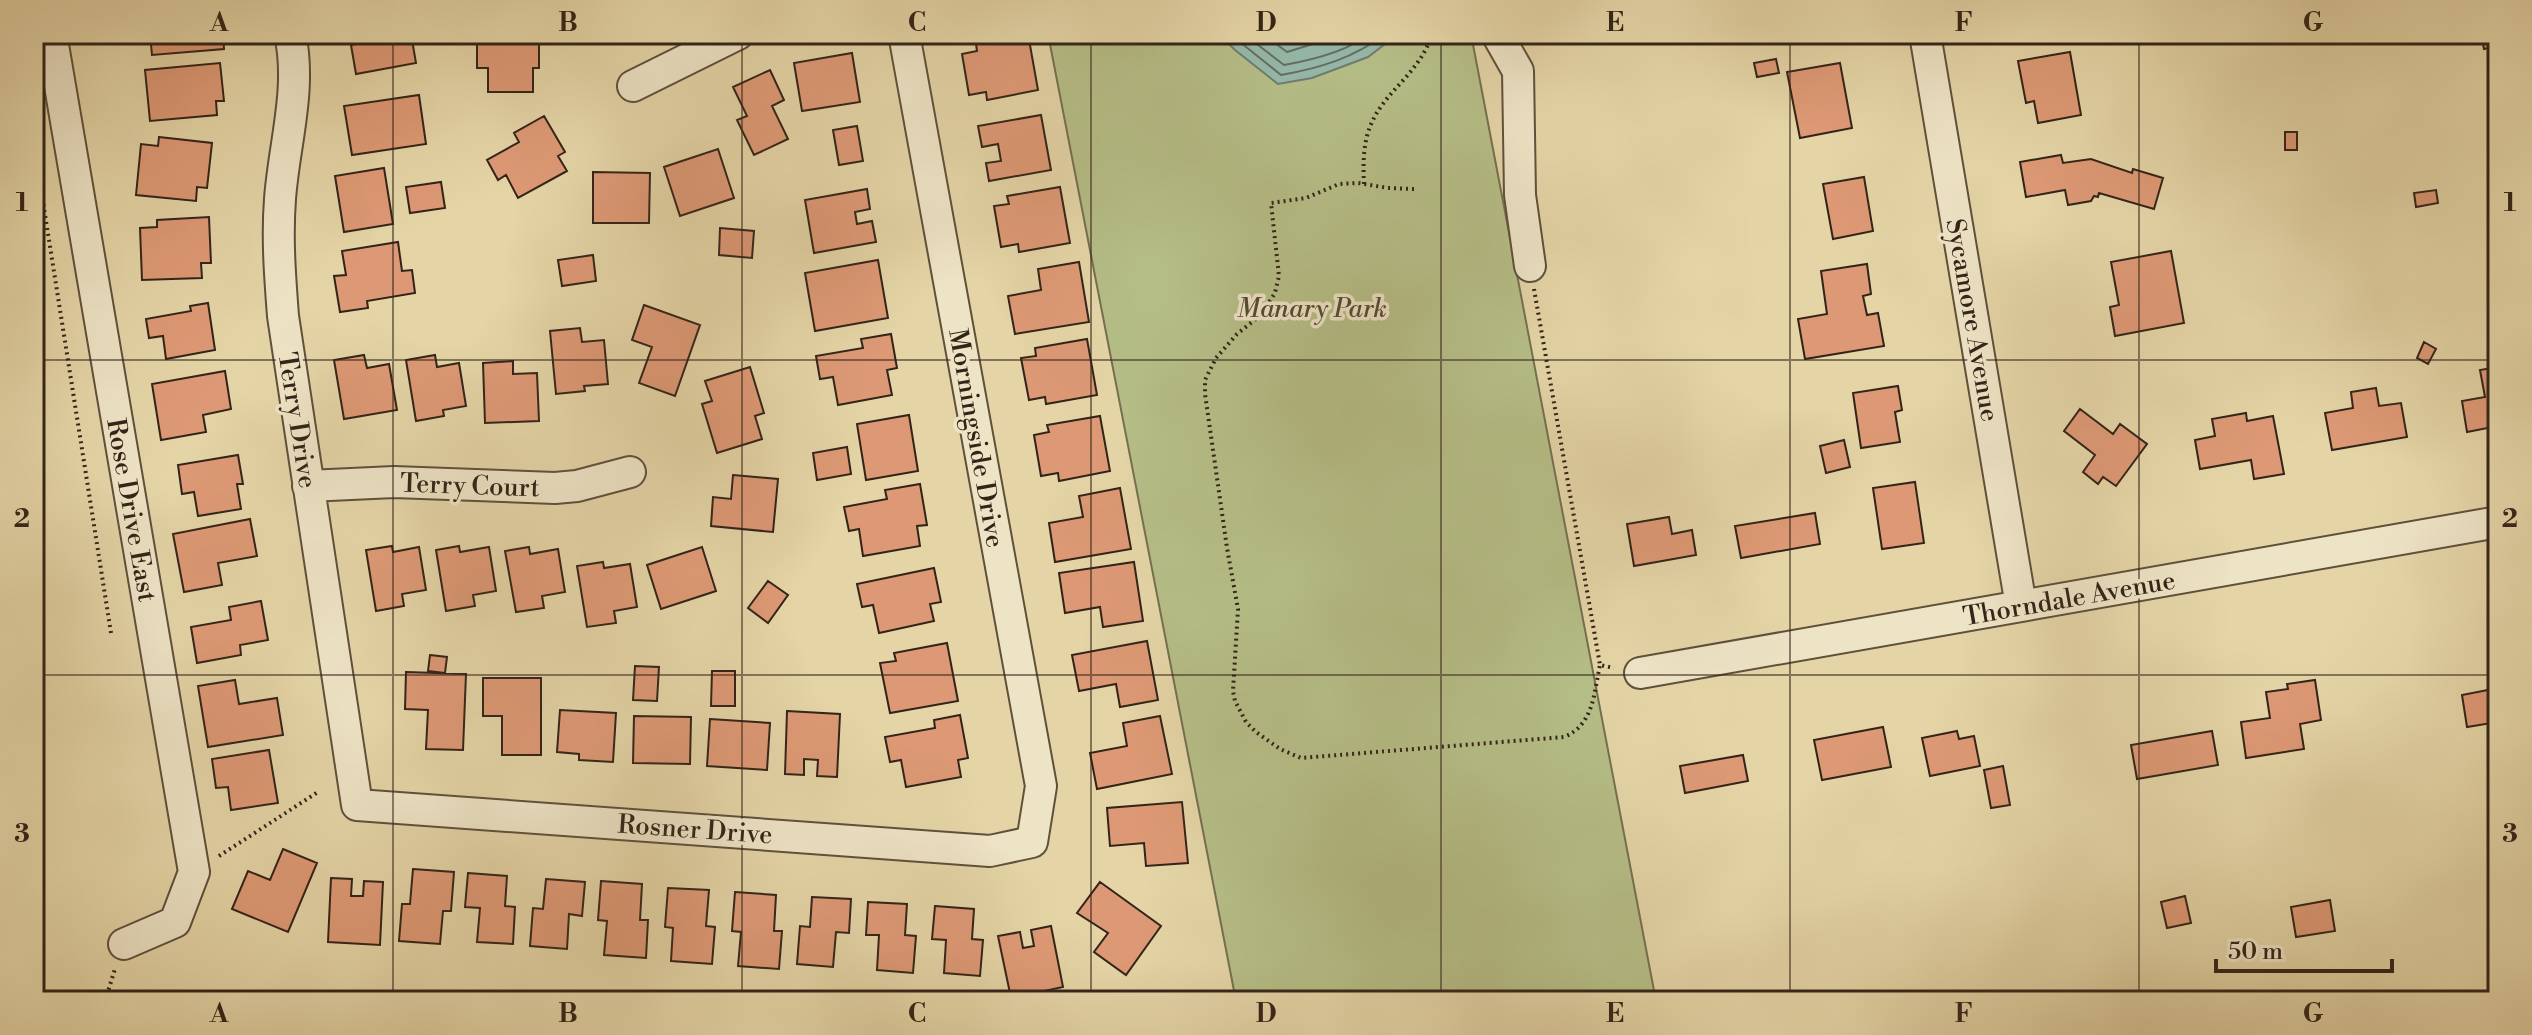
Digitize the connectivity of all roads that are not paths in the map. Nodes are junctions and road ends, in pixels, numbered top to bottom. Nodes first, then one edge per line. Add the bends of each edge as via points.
1 (290, 34) edge
2 (738, 34) edge
3 (904, 34) edge
4 (1497, 34) edge
5 (1925, 34) edge
6 (48, 42) edge
7 (633, 86) dead end
8 (1530, 266) road end
9 (630, 472) dead end
10 (308, 486) junction
11 (2498, 522) edge
12 (2021, 606) junction
13 (1640, 673) road end
14 (357, 805) joint
15 (1032, 842) joint
16 (124, 944) dead end

1 - 10 street, Terry Drive via 293,103 280,199 279,265
2 - 7 street
3 - 15 street, Morningside Drive via 1041,786
4 - 8 street via 1518,71 1520,195
5 - 12 street, Sycamore Avenue
6 - 16 street, Rose Drive East via 194,872 175,922
9 - 10 street, Terry Court via 555,488 394,482
10 - 14 street, Terry Drive
11 - 12 street, Thorndale Avenue
12 - 13 street, Thorndale Avenue
14 - 15 street, Rosner Drive via 990,851

